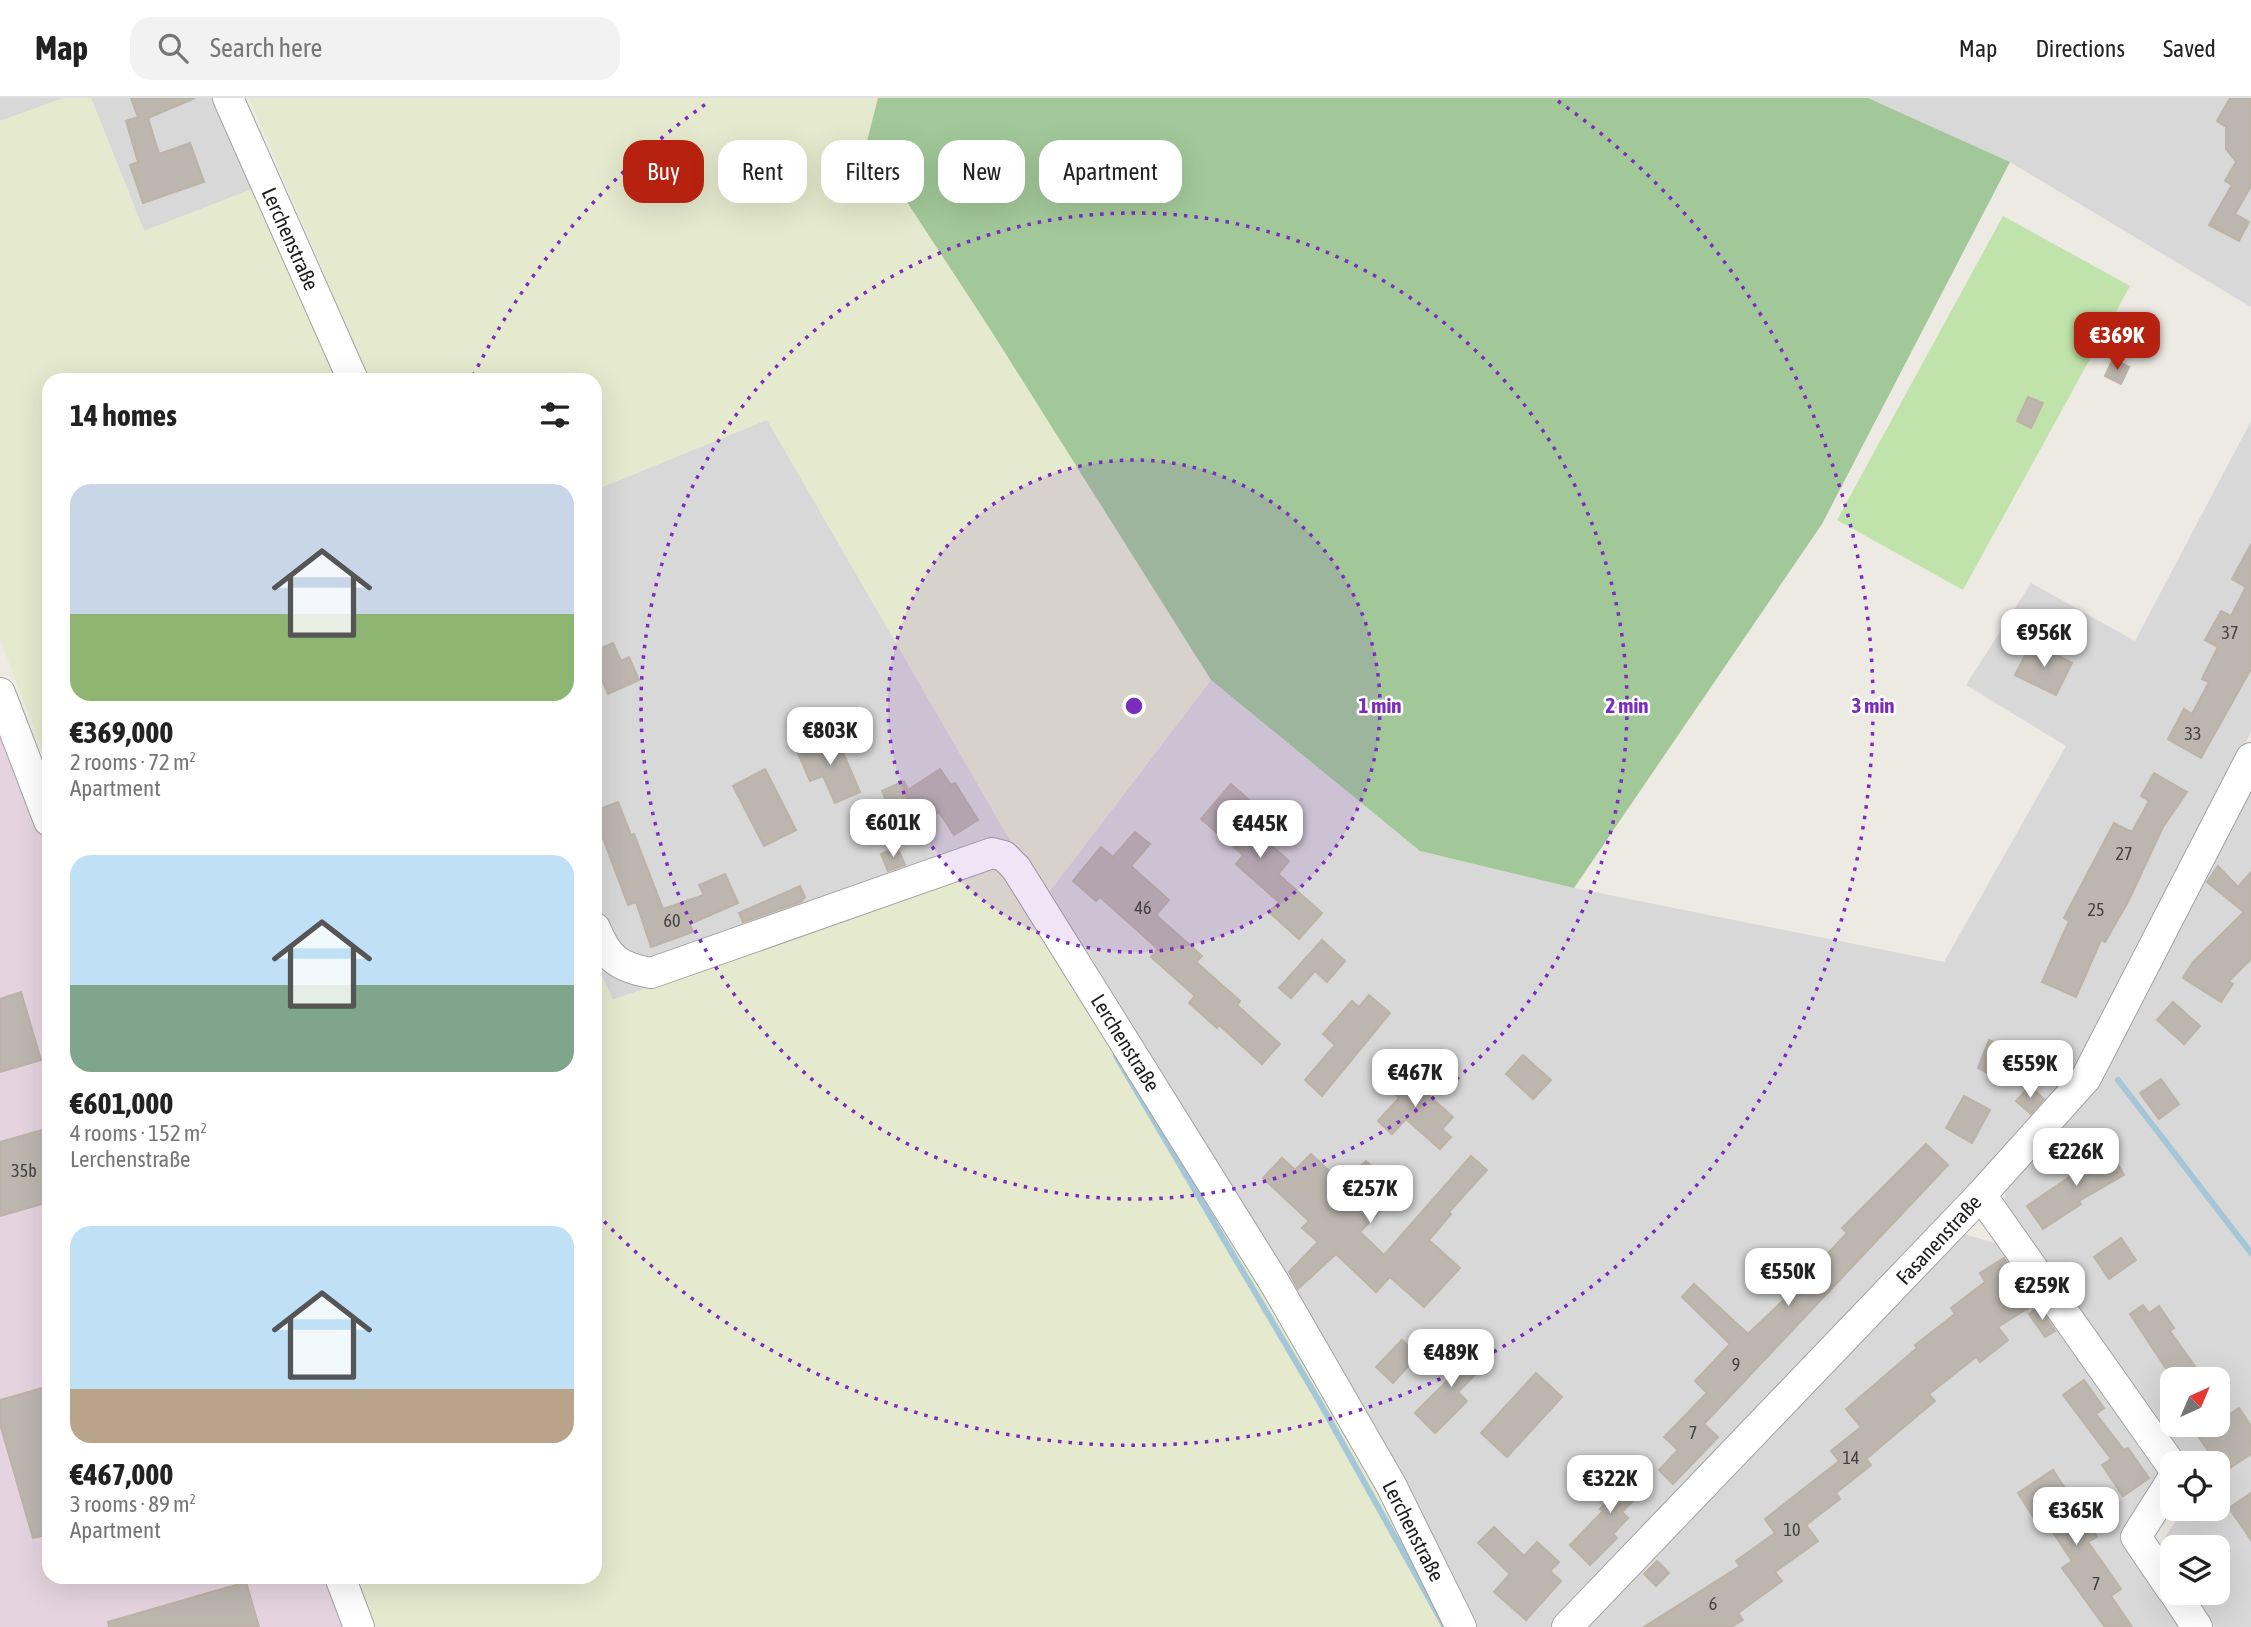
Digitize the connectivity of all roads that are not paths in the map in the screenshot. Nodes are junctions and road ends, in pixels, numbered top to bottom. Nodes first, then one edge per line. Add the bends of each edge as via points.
1 (228, 98) edge
2 (350, 373) edge
3 (0, 693) edge
4 (2251, 758) edge
5 (42, 803) edge
6 (602, 944) edge
7 (1981, 1195) junction
8 (2161, 1451) edge
9 (2160, 1499) edge
10 (2160, 1572) edge
11 (343, 1584) edge
12 (2182, 1605) edge
13 (359, 1627) edge
14 (1461, 1627) edge
15 (1567, 1627) edge
16 (2197, 1627) edge

1 - 2 street, Lerchenstraße
3 - 5 street
4 - 7 street, Fasanenstraße via 2086,1078
6 - 14 street, Lerchenstraße via 624,968 651,973 992,853 1004,856 1016,868 1274,1282 1391,1485
7 - 8 street
7 - 15 street, Fasanenstraße
9 - 10 street via 2136,1537
11 - 13 street
12 - 16 street

